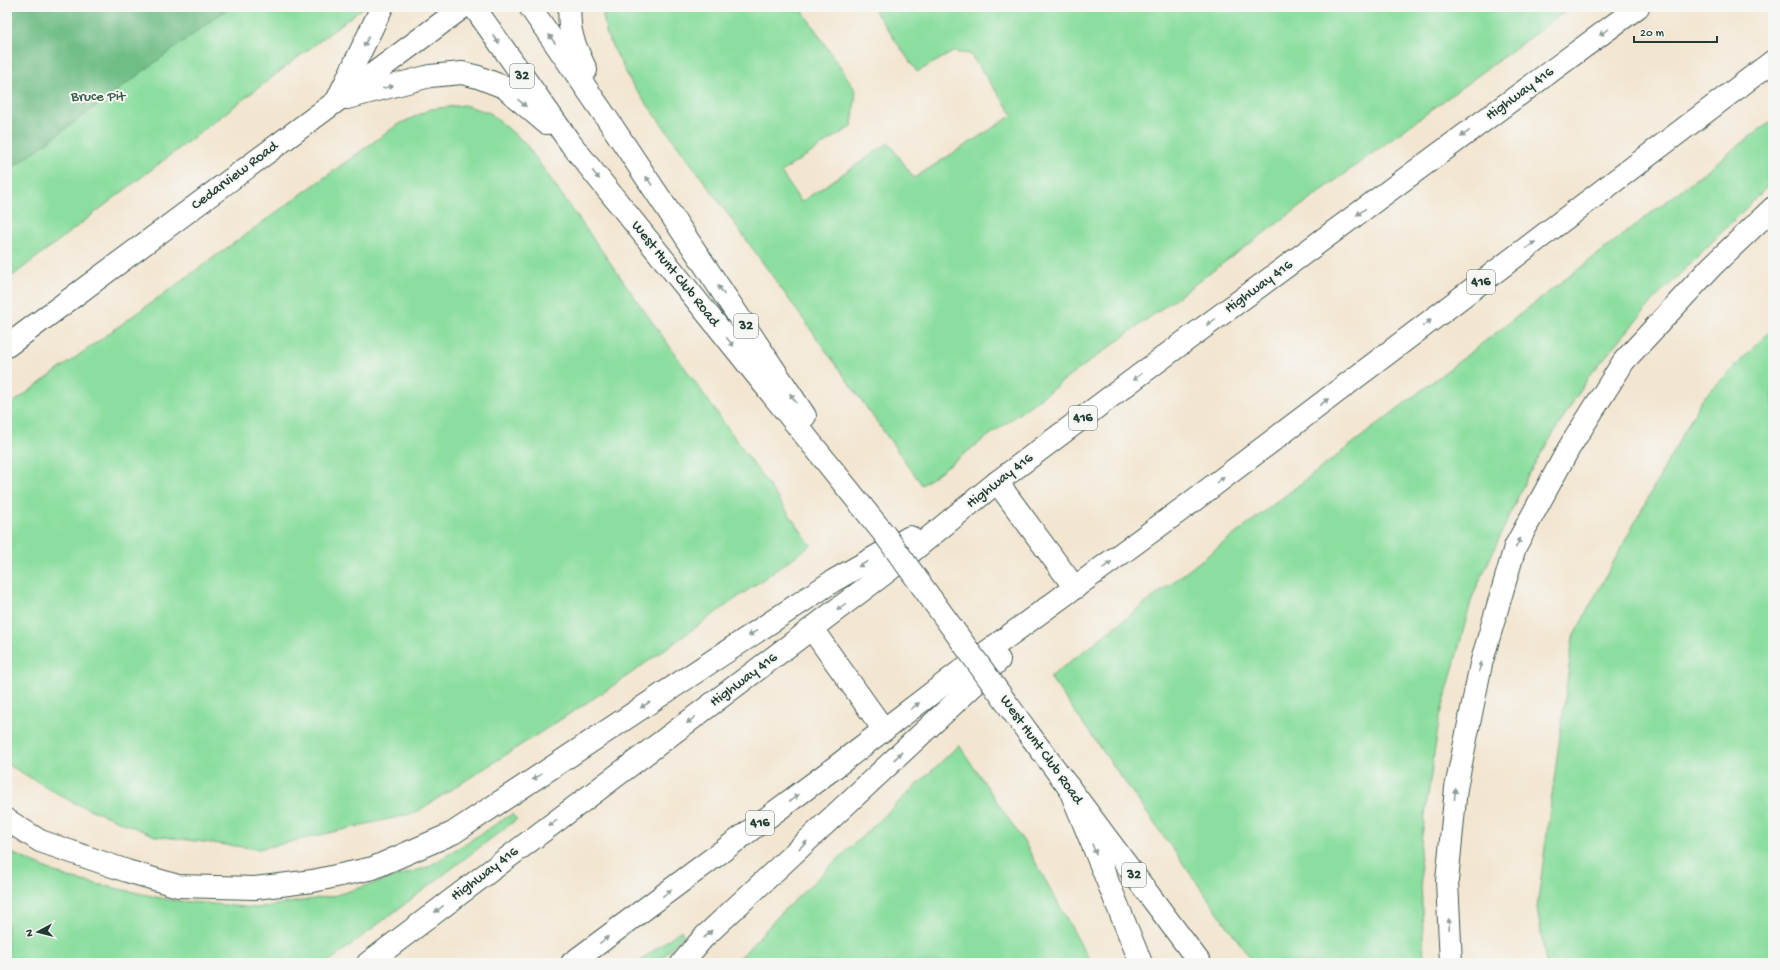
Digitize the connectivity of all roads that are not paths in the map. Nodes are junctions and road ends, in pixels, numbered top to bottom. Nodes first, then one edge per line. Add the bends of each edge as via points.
1 (382, 7) edge
2 (463, 7) edge
3 (474, 7) edge
4 (530, 7) edge
5 (570, 7) edge
6 (1638, 7) edge
7 (1773, 61) edge
8 (337, 100) junction
9 (606, 117) junction
10 (571, 144) junction
11 (1773, 208) edge
12 (7, 346) edge
13 (997, 482) junction
14 (970, 504) junction
15 (885, 535) junction
16 (1075, 588) junction
17 (1055, 603) junction
18 (812, 629) junction
19 (884, 730) junction
20 (1069, 787) junction
21 (7, 820) edge
22 (368, 963) edge
23 (572, 963) edge
24 (682, 963) edge
25 (1141, 963) edge
26 (1200, 963) edge
27 (1451, 963) edge

1 -> 8 main road
2 - 8 main road, Cedarview Road
3 -> 10 main road, West Hunt Club Road / 32
9 -> 4 main road, West Hunt Club Road / 32
5 - 9 main road via 572,40
6 -> 13 main road, Highway 416 / 416
16 -> 7 main road, 416
8 -> 10 main road via 430,76 462,73 504,87
8 - 12 main road, Cedarview Road
15 -> 9 main road, West Hunt Club Road / 32
10 -> 15 main road, West Hunt Club Road / 32
27 -> 11 main road via 1447,881 1456,788 1481,664 1515,547 1569,448 1624,361 1712,266
13 - 14 main road, Highway 416 / 416
13 - 16 main road
14 -> 18 main road, Highway 416 / 416
14 -> 21 main road via 833,580 452,833 374,868 314,881 255,888 178,886 128,872 40,841
15 - 20 main road, West Hunt Club Road / 32, bridge
16 - 17 main road, 416
19 -> 17 main road, 416
24 -> 17 main road via 703,938 974,685
18 - 19 main road
18 -> 22 main road, Highway 416 / 416
23 -> 19 main road, 416
20 -> 25 main road
20 - 26 main road, West Hunt Club Road / 32

